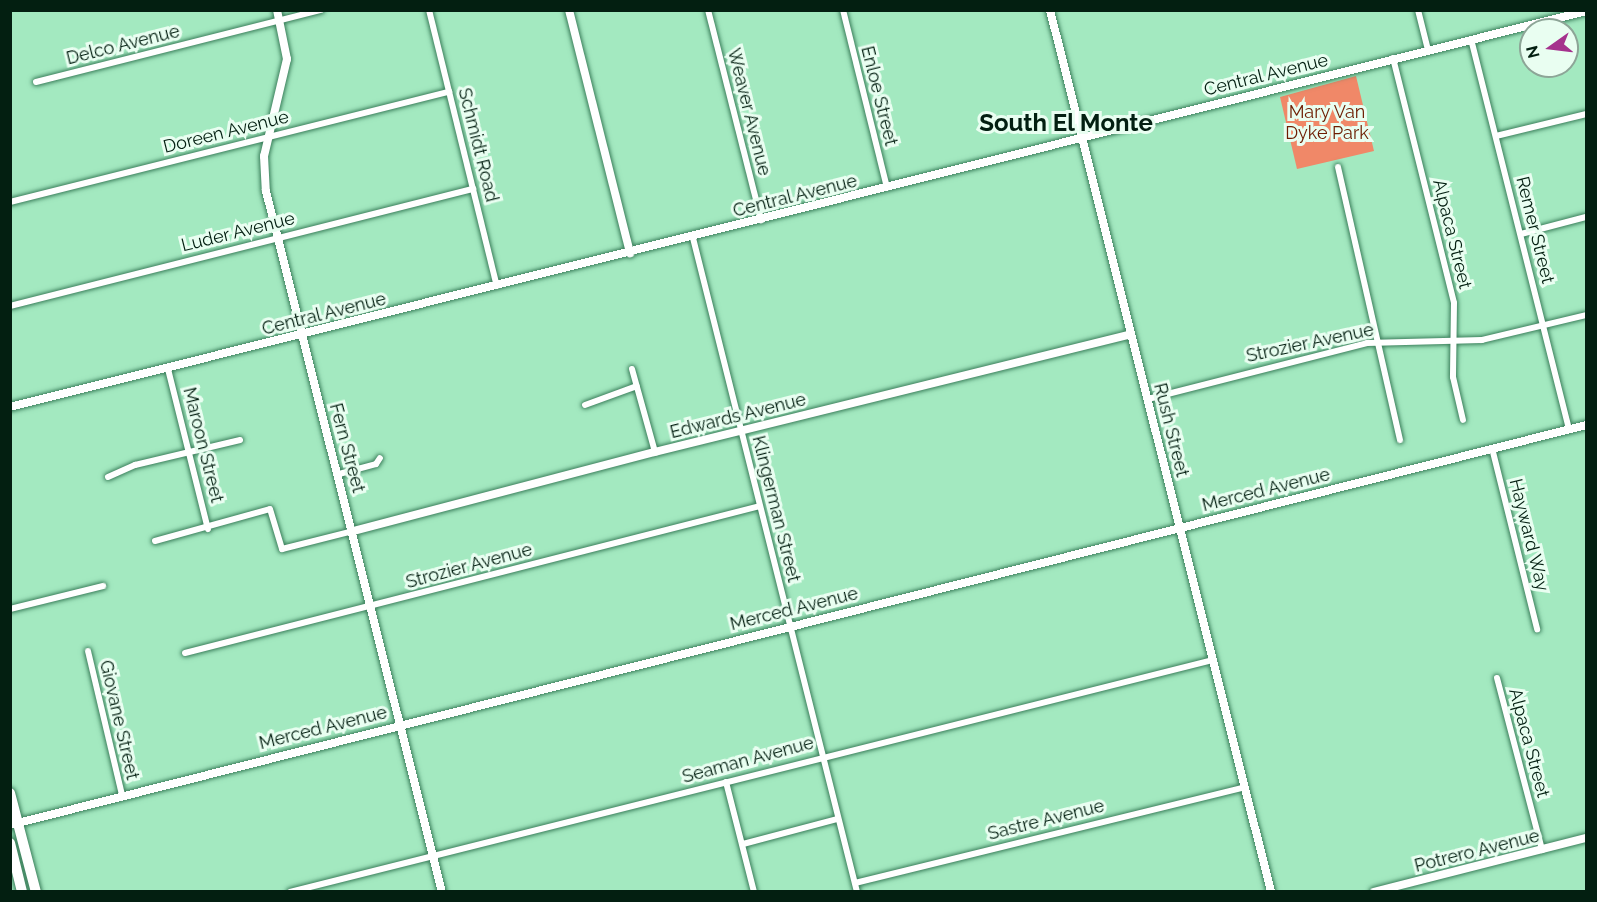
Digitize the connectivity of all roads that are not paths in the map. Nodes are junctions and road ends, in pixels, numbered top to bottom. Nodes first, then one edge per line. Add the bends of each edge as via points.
1 (277, 10) edge
2 (321, 10) edge
3 (429, 10) edge
4 (569, 10) edge
5 (708, 10) edge
6 (843, 10) edge
7 (1050, 10) edge
8 (1418, 10) edge
9 (1587, 11) edge
10 (1561, 14) edge
11 (280, 21) junction
12 (1471, 39) junction
13 (1428, 50) junction
14 (1393, 58) junction
15 (36, 82) dead end
16 (449, 92) junction
17 (1587, 114) edge
18 (1496, 136) junction
19 (269, 137) junction
20 (1082, 139) junction
21 (1338, 167) dead end
22 (887, 188) junction
23 (473, 189) junction
24 (10, 202) edge
25 (1587, 217) edge
26 (761, 220) junction
27 (1521, 234) junction
28 (278, 238) junction
29 (693, 238) junction
30 (630, 253) junction
31 (497, 287) junction
32 (10, 306) edge
33 (1587, 315) edge
34 (1543, 326) junction
35 (1131, 334) junction
36 (302, 335) junction
37 (1378, 342) junction
38 (1454, 344) junction
39 (168, 369) junction
40 (632, 369) dead end
41 (637, 386) junction
42 (1148, 399) junction
43 (585, 405) dead end
44 (10, 408) edge
45 (1463, 420) dead end
46 (1587, 425) edge
47 (1569, 429) junction
48 (742, 430) junction
49 (240, 440) dead end
50 (1400, 440) dead end
51 (1492, 448) junction
52 (655, 452) junction
53 (190, 453) junction
54 (380, 458) dead end
55 (339, 474) junction
56 (108, 477) dead end
57 (760, 506) junction
58 (1180, 527) junction
59 (208, 529) junction
60 (353, 531) junction
61 (155, 541) dead end
62 (103, 586) dead end
63 (372, 607) junction
64 (10, 609) edge
65 (790, 627) junction
66 (1537, 629) dead end
67 (88, 651) dead end
68 (185, 653) dead end
69 (1213, 660) junction
70 (1497, 678) dead end
71 (401, 724) junction
72 (822, 756) junction
73 (726, 782) junction
74 (1245, 787) junction
75 (10, 793) edge
76 (122, 795) junction
77 (837, 819) junction
78 (14, 824) edge
79 (1587, 838) edge
80 (10, 843) edge
81 (743, 844) junction
82 (1542, 850) junction
83 (434, 856) junction
84 (855, 883) junction
85 (22, 891) edge
86 (36, 891) edge
87 (290, 891) edge
88 (442, 891) edge
89 (754, 891) edge
90 (857, 891) edge
91 (1271, 891) edge
92 (1374, 891) edge

1 - 11 street, Fern Street
2 - 11 street, Delco Avenue
3 - 16 street, Schmidt Road
4 - 30 street
5 - 26 street, Weaver Avenue
6 - 22 street, Enloe Street
7 - 20 street, Rush Street
8 - 13 street
9 - 10 street, Central Avenue
10 - 12 street, Central Avenue
11 - 15 street, Delco Avenue
11 - 19 street, Fern Street via 286,50 285,75
12 - 13 street, Central Avenue
12 - 18 street, Remer Street
13 - 14 street, Central Avenue
14 - 20 street, Central Avenue
14 - 38 street, Alpaca Street via 1454,303
16 - 19 street, Doreen Avenue
16 - 23 street, Schmidt Road
17 - 18 street
18 - 27 street, Remer Street
19 - 24 street, Doreen Avenue
19 - 28 street, Fern Street via 263,173
20 - 22 street, Central Avenue
20 - 35 street, Rush Street
21 - 37 street
22 - 26 street, Central Avenue
23 - 28 street, Luder Avenue
23 - 31 street, Schmidt Road
25 - 27 street
26 - 29 street, Central Avenue
27 - 34 street, Remer Street
28 - 32 street, Luder Avenue
28 - 36 street, Fern Street
29 - 30 street, Central Avenue
29 - 48 street, Klingerman Street
30 - 31 street, Central Avenue
31 - 36 street, Central Avenue
33 - 34 street, Strozier Avenue
34 - 38 street, Strozier Avenue
34 - 47 street, Remer Street
35 - 42 street, Rush Street
35 - 48 street, Edwards Avenue
36 - 39 street, Central Avenue
36 - 55 street, Fern Street
37 - 38 street, Strozier Avenue
37 - 42 street, Strozier Avenue
37 - 50 street
38 - 45 street, Alpaca Street via 1453,377
39 - 44 street, Central Avenue
39 - 53 street, Maroon Street
40 - 41 street
41 - 43 street
41 - 52 street
42 - 58 street, Rush Street
46 - 47 street, Merced Avenue
47 - 51 street, Merced Avenue
48 - 52 street, Edwards Avenue
48 - 57 street, Klingerman Street
49 - 53 street
51 - 58 street, Merced Avenue
51 - 66 street, Hayward Way
52 - 60 street, Edwards Avenue
53 - 56 street via 124,468
53 - 59 street, Maroon Street
54 - 55 street via 375,464
55 - 60 street, Fern Street
57 - 63 street, Strozier Avenue
57 - 65 street, Klingerman Street
58 - 65 street, Merced Avenue
58 - 69 street, Rush Street
59 - 60 street via 270,509 282,549
59 - 61 street
60 - 63 street, Fern Street
62 - 64 street
63 - 68 street, Strozier Avenue
63 - 71 street, Fern Street
65 - 71 street, Merced Avenue
65 - 72 street, Klingerman Street
67 - 76 street, Giovane Street
69 - 72 street, Seaman Avenue
69 - 74 street, Rush Street
70 - 82 street, Alpaca Street
71 - 76 street, Merced Avenue
71 - 83 street, Fern Street
72 - 73 street, Seaman Avenue
72 - 77 street, Klingerman Street
73 - 81 street
73 - 83 street, Seaman Avenue
74 - 84 street, Sastre Avenue
74 - 91 street, Rush Street
75 - 78 main road
76 - 78 street, Merced Avenue
77 - 81 street
77 - 84 street, Klingerman Street
78 - 86 main road
79 - 82 street, Potrero Avenue
80 - 85 main road
81 - 89 street
82 - 92 street, Potrero Avenue
83 - 87 street, Seaman Avenue
83 - 88 street, Fern Street
84 - 90 street, Klingerman Street

